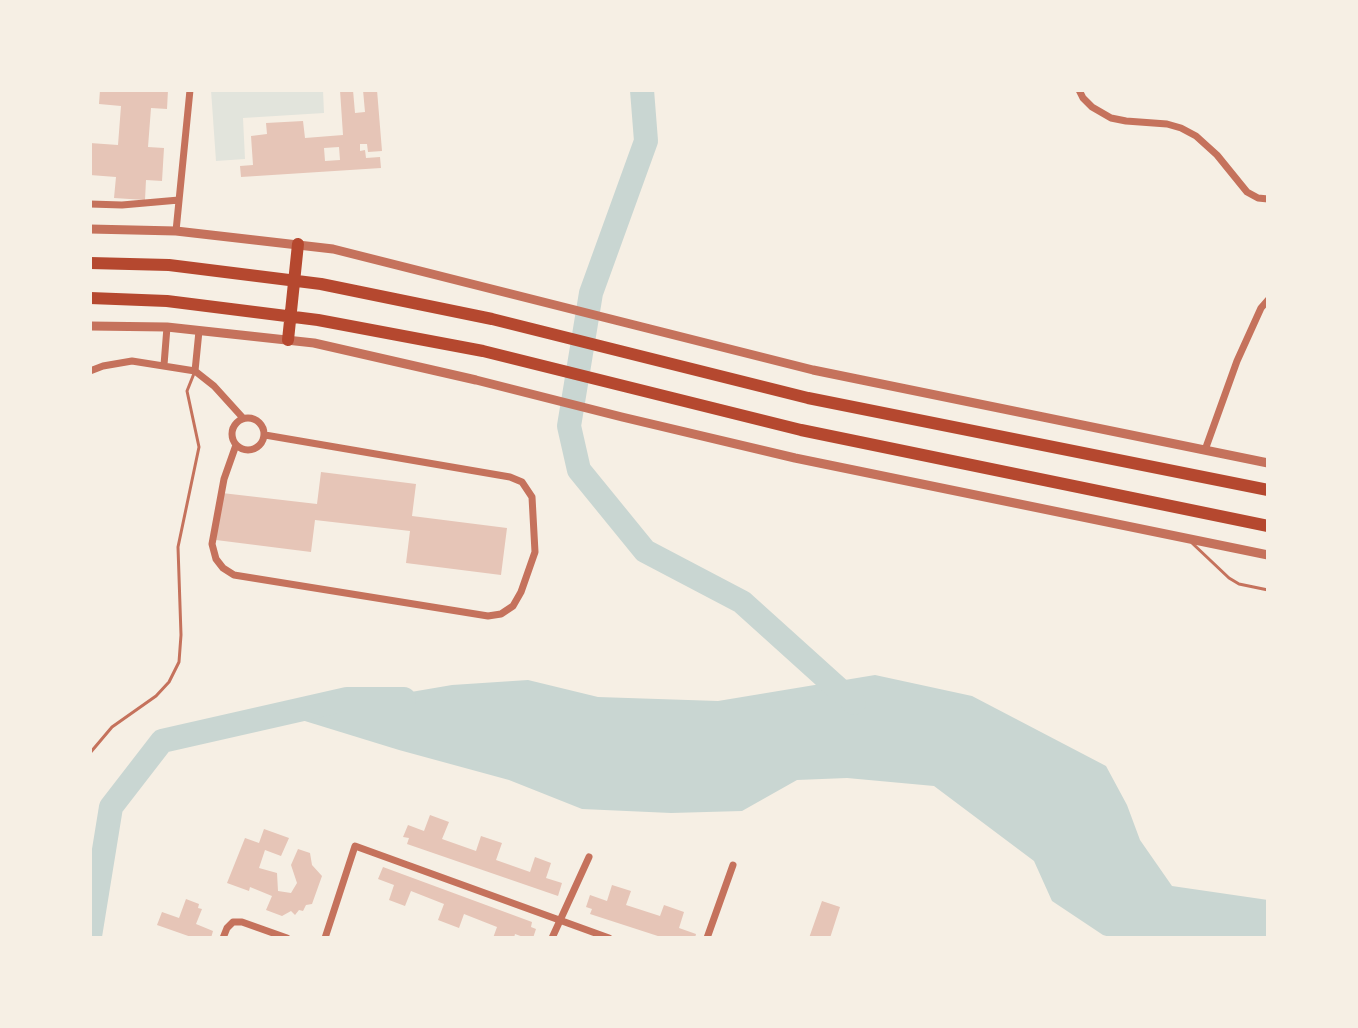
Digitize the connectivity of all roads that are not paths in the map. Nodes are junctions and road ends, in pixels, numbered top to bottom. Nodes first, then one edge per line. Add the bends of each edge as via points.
1 (190, 90) edge
2 (1079, 90) edge
3 (1268, 199) edge
4 (179, 200) junction
5 (90, 204) edge
6 (90, 229) edge
7 (176, 231) junction
8 (298, 244) junction
9 (90, 263) edge
10 (90, 298) edge
11 (1268, 300) edge
12 (90, 326) edge
13 (167, 327) junction
14 (199, 331) junction
15 (288, 340) junction
16 (164, 365) junction
17 (90, 371) edge
18 (195, 371) junction
19 (243, 418) junction
20 (265, 435) junction
21 (236, 445) junction
22 (1205, 450) junction
23 (1268, 463) edge
24 (1268, 490) edge
25 (1268, 526) edge
26 (1188, 538) junction
27 (1268, 555) edge
28 (1268, 590) edge
29 (90, 753) edge
30 (589, 857) dead end
31 (733, 865) dead end
32 (559, 920) junction
33 (223, 938) edge
34 (287, 938) edge
35 (325, 938) edge
36 (552, 938) edge
37 (609, 938) edge
38 (707, 938) edge

1 - 4 street
2 - 3 street via 1092,107 1111,118 1167,124 1196,136 1247,192
4 - 5 street
4 - 7 street
6 - 7 street
7 - 8 street
8 - 15 highway
8 - 22 street via 813,370
9 - 24 highway via 169,265 321,284 522,326 808,398
10 - 25 highway via 167,301 318,320 483,351 801,430
11 - 22 street via 1237,361
12 - 13 street
13 - 14 street
13 - 16 street
14 - 15 street
14 - 18 street
15 - 26 street via 795,458
16 - 17 street via 132,361
16 - 18 street
18 - 19 street
18 - 29 lane via 187,391 199,447 178,547 179,662 156,696 112,727
19 - 20 street via 259,421
19 - 21 street via 233,429
20 - 21 street via 256,448
20 - 21 street via 522,482 532,497 535,552 513,606 488,616 234,575 216,559 212,544
22 - 23 street
26 - 27 street
26 - 28 lane via 1229,578
30 - 32 street
31 - 38 street
32 - 35 street via 355,846
32 - 36 street
32 - 37 street
33 - 34 street via 233,922 242,922

